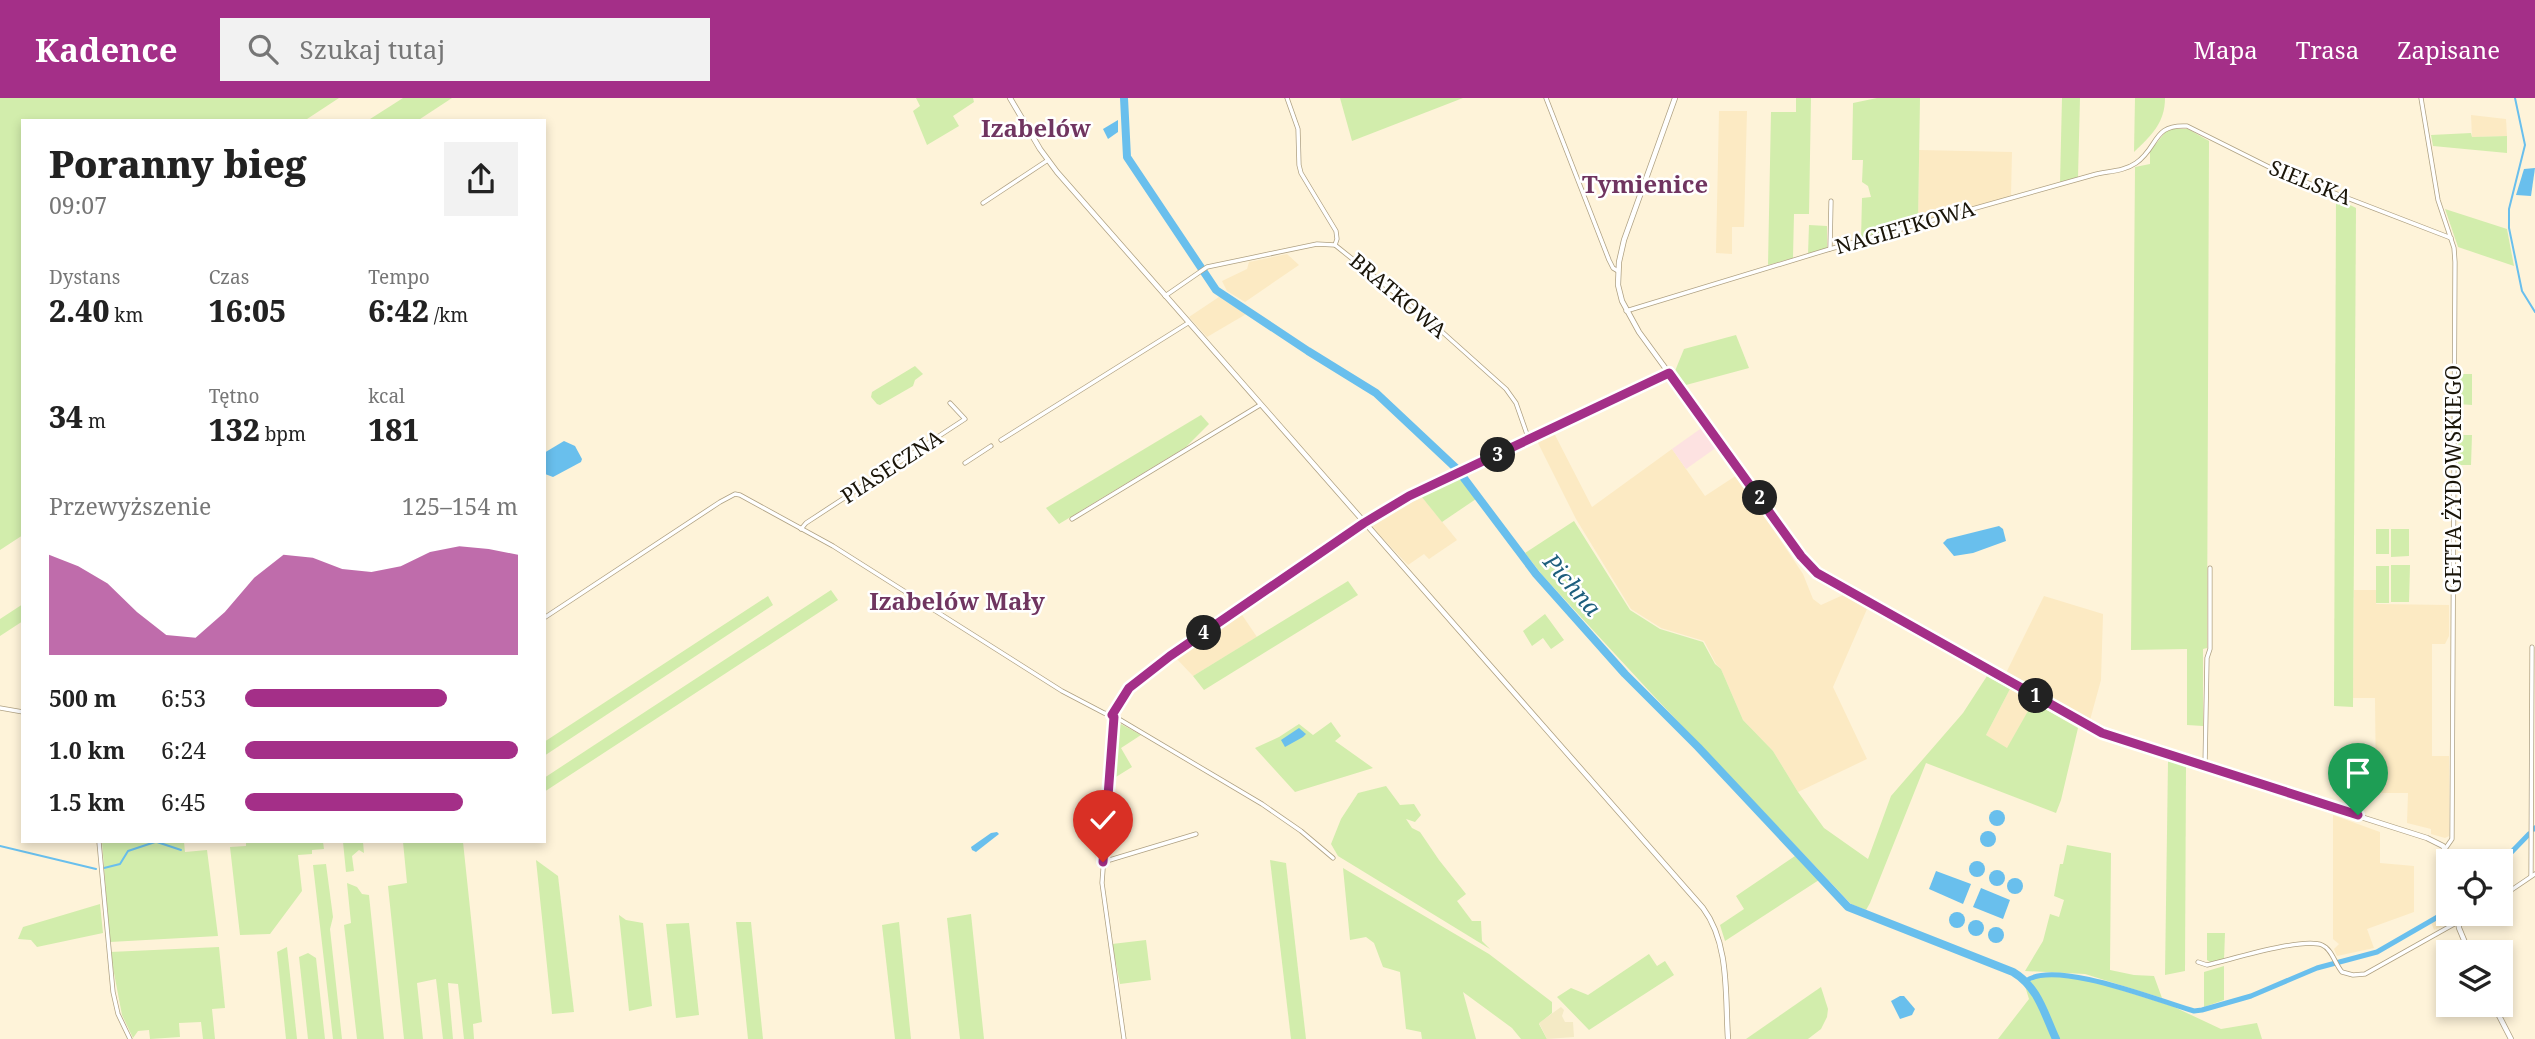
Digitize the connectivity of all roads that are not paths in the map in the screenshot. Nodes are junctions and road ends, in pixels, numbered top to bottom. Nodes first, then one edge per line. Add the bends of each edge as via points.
1 (1010, 98) edge
2 (1287, 98) edge
3 (1546, 98) edge
4 (1675, 98) edge
5 (2420, 98) edge
6 (2170, 126) joint
7 (1048, 160) junction
8 (1831, 201) dead end
9 (983, 203) dead end
10 (2451, 239) junction
11 (1335, 245) junction
12 (1830, 249) junction
13 (1618, 271) junction
14 (1165, 296) junction
15 (1626, 311) junction
16 (1188, 323) junction
17 (1669, 373) junction
18 (950, 402) dead end
19 (1261, 405) junction
20 (1001, 440) dead end
21 (1529, 440) junction
22 (990, 446) dead end
23 (965, 463) dead end
24 (1072, 519) dead end
25 (1364, 523) junction
26 (801, 528) junction
27 (2210, 568) dead end
28 (546, 617) edge
29 (2532, 647) dead end
30 (0, 708) edge
31 (21, 712) edge
32 (1113, 716) junction
33 (2205, 766) junction
34 (1196, 834) dead end
35 (99, 843) edge
36 (2445, 849) joint
37 (1333, 858) dead end
38 (1103, 862) junction
39 (2533, 875) edge
40 (2513, 889) edge
41 (2451, 926) edge
42 (2198, 962) dead end
43 (2500, 1017) edge
44 (130, 1039) edge
45 (1124, 1039) edge
46 (1728, 1039) edge
47 (2511, 1039) edge

1 - 7 street
2 - 11 street, BRATKOWA via 1298,129 1301,173 1336,231
3 - 13 street via 1609,260
4 - 13 street via 1624,240
5 - 10 street, GETTA ŻYDOWSKIEGO via 2438,200
6 - 10 street, SIELSKA via 2187,126 2284,174
6 - 12 street, NAGIETKOWA via 2125,169
7 - 9 street
7 - 14 street
8 - 12 street
10 - 36 street, GETTA ŻYDOWSKIEGO via 2455,262 2452,838
11 - 14 street via 1317,244 1207,267
11 - 21 street, BRATKOWA via 1506,389
12 - 15 street, NAGIETKOWA
13 - 15 street
14 - 16 street
15 - 17 street
16 - 19 street
16 - 20 street
17 - 21 street
17 - 33 street via 1817,573 2110,737
18 - 26 street, PIASECZNA via 965,419
19 - 24 street
19 - 25 street
21 - 25 street via 1409,496
22 - 23 street
25 - 32 street via 1143,676 1125,693
25 - 46 street via 1711,918 1722,953
26 - 28 street via 735,494
26 - 32 street via 1062,691
27 - 33 street
29 - 39 street
30 - 31 street
32 - 37 street via 1262,804
32 - 38 street
33 - 36 street via 2427,838
34 - 38 street
35 - 44 street via 113,992
38 - 45 street via 1103,894
39 - 40 street
41 - 42 street via 2365,974 2348,974 2324,946 2308,944 2207,965
43 - 47 street

